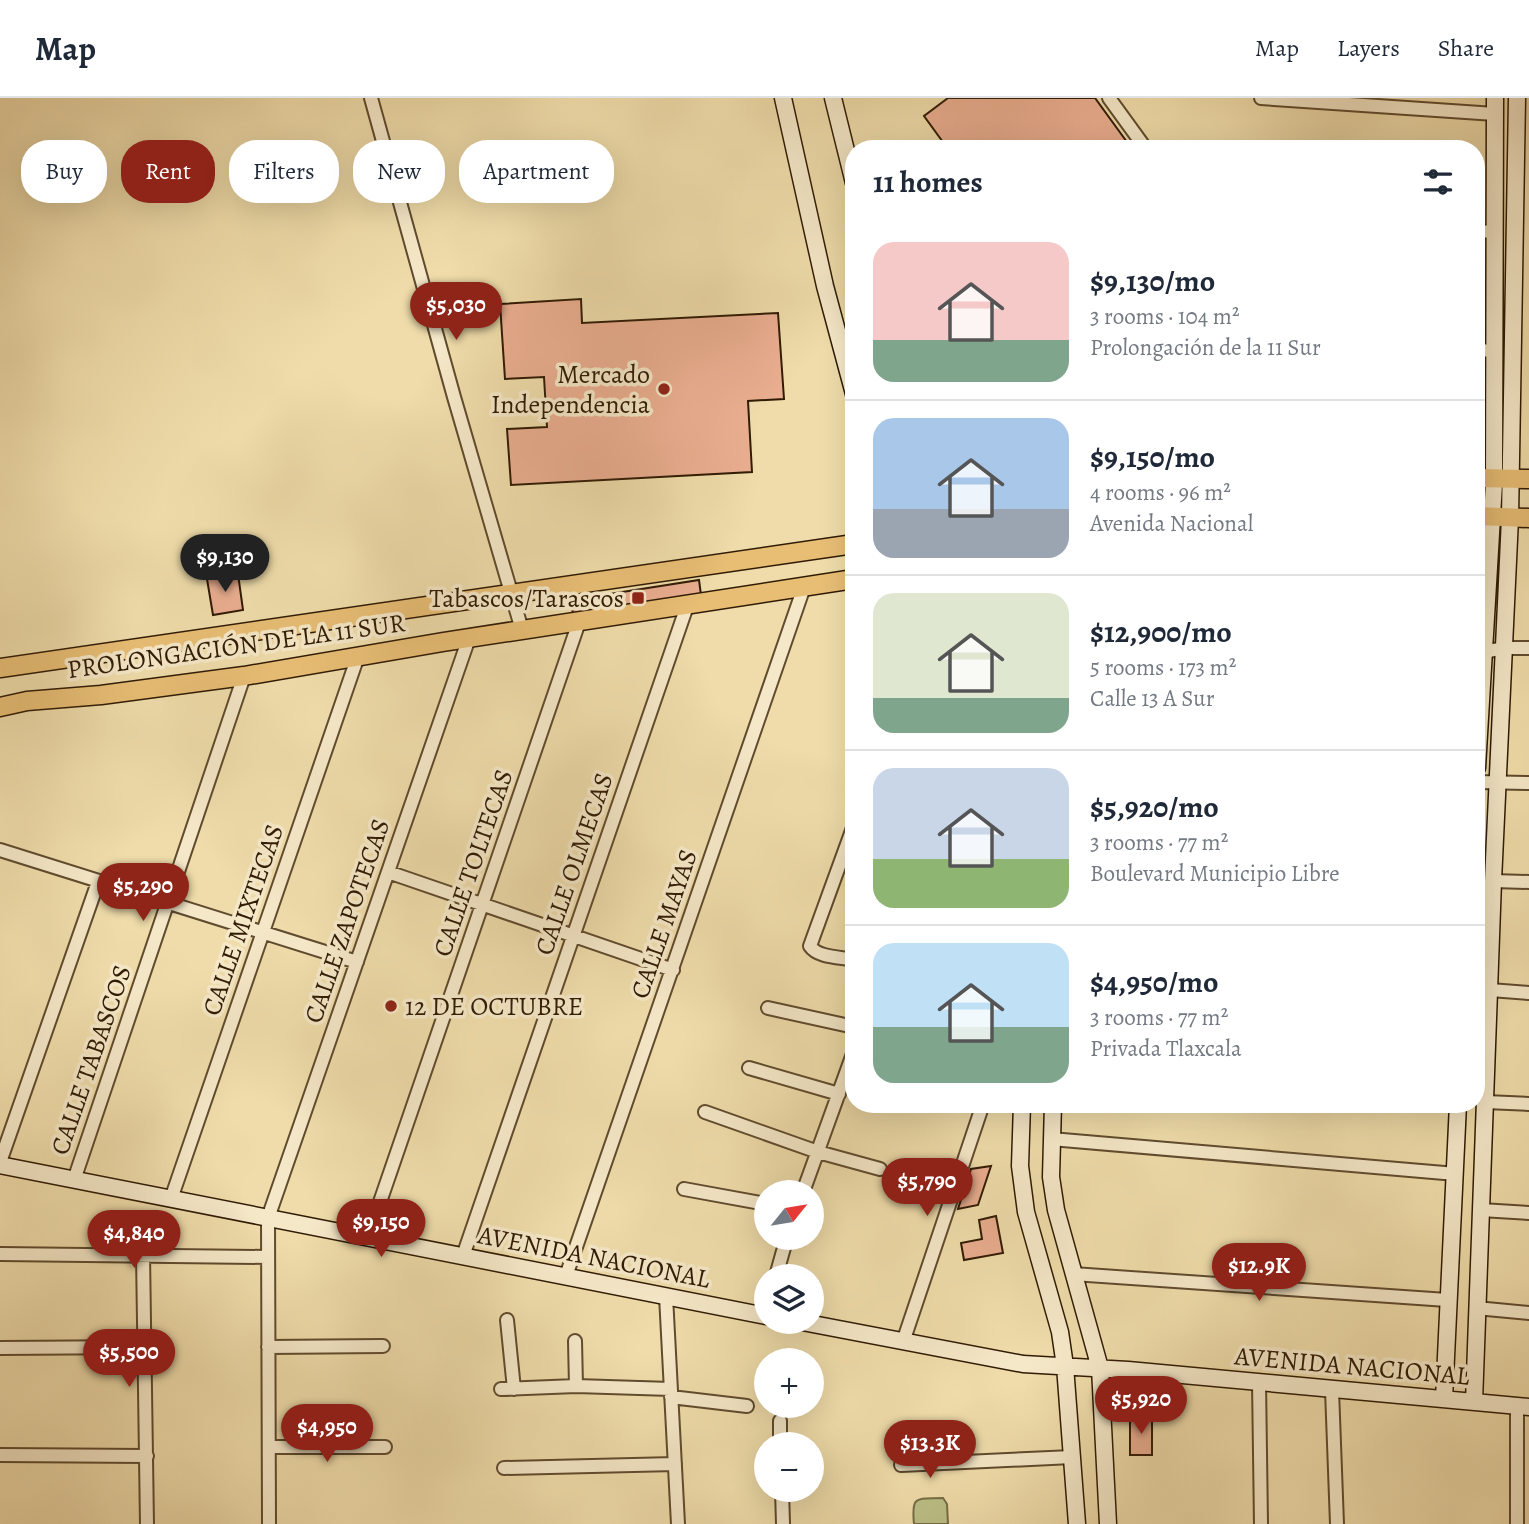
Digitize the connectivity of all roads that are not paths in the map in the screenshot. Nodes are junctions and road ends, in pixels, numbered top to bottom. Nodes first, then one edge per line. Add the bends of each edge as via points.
1 (371, 98) edge
2 (783, 98) edge
3 (833, 98) edge
4 (1109, 98) edge
5 (1261, 98) edge
6 (1517, 98) edge
7 (1495, 106) edge
8 (1139, 140) edge
9 (845, 147) edge
10 (1485, 231) edge
11 (1495, 232) junction
12 (1485, 350) edge
13 (1496, 351) junction
14 (845, 360) edge
15 (1503, 478) edge
16 (1485, 515) edge
17 (1485, 517) edge
18 (1510, 518) junction
19 (1529, 518) edge
20 (845, 545) edge
21 (845, 580) edge
22 (804, 587) junction
23 (511, 594) junction
24 (687, 606) junction
25 (579, 622) junction
26 (522, 630) junction
27 (469, 638) junction
28 (1505, 648) junction
29 (1529, 648) edge
30 (1485, 652) edge
31 (358, 656) junction
32 (0, 668) edge
33 (244, 676) junction
34 (0, 707) edge
35 (1485, 783) edge
36 (1529, 783) edge
37 (1498, 784) junction
38 (0, 850) edge
39 (845, 850) edge
40 (388, 872) junction
41 (1493, 881) junction
42 (99, 882) junction
43 (1529, 882) edge
44 (168, 903) junction
45 (482, 904) junction
46 (262, 932) junction
47 (573, 936) junction
48 (845, 958) edge
49 (357, 962) junction
50 (1485, 968) edge
51 (673, 970) junction
52 (1485, 990) edge
53 (1529, 993) edge
54 (768, 1008) dead end
55 (845, 1025) edge
56 (1485, 1065) edge
57 (749, 1068) dead end
58 (845, 1078) edge
59 (839, 1094) junction
60 (1486, 1102) junction
61 (1529, 1104) edge
62 (705, 1112) dead end
63 (980, 1113) edge
64 (1022, 1113) edge
65 (1052, 1113) edge
66 (1458, 1113) edge
67 (1051, 1139) junction
68 (818, 1152) junction
69 (0, 1164) edge
70 (880, 1169) dead end
71 (1456, 1174) junction
72 (74, 1180) junction
73 (808, 1180) edge
74 (684, 1189) dead end
75 (170, 1199) junction
76 (754, 1203) edge
77 (1481, 1210) junction
78 (1529, 1213) edge
79 (268, 1218) junction
80 (368, 1237) junction
81 (0, 1254) edge
82 (144, 1254) junction
83 (463, 1256) junction
84 (267, 1257) junction
85 (1073, 1273) junction
86 (565, 1276) junction
87 (666, 1296) junction
88 (1447, 1300) junction
89 (1476, 1308) junction
90 (1529, 1313) edge
91 (754, 1314) edge
92 (508, 1320) dead end
93 (824, 1326) edge
94 (575, 1341) dead end
95 (904, 1342) junction
96 (383, 1346) dead end
97 (145, 1347) junction
98 (268, 1347) junction
99 (0, 1348) edge
100 (1065, 1366) junction
101 (1100, 1368) junction
102 (1259, 1382) junction
103 (576, 1386) junction
104 (1332, 1390) junction
105 (671, 1393) junction
106 (1444, 1399) junction
107 (1474, 1402) junction
108 (747, 1406) dead end
109 (1523, 1407) edge
110 (780, 1421) dead end
111 (780, 1432) edge
112 (269, 1447) junction
113 (385, 1447) dead end
114 (0, 1455) edge
115 (147, 1456) junction
116 (1072, 1458) junction
117 (675, 1464) junction
118 (901, 1465) dead end
119 (504, 1468) dead end
120 (782, 1502) edge
121 (147, 1524) edge
122 (269, 1524) edge
123 (678, 1524) edge
124 (783, 1524) edge
125 (1077, 1524) edge
126 (1108, 1524) edge
127 (1261, 1524) edge
128 (1337, 1524) edge
129 (1517, 1524) edge

1 - 23 street
2 - 14 main road
3 - 9 main road
4 - 8 street
5 - 7 street
6 - 15 main road
7 - 11 main road
10 - 11 street
11 - 13 main road
12 - 13 street
13 - 15 main road
15 - 16 main road
15 - 18 main road
17 - 18 main road
18 - 19 main road
18 - 28 main road
20 - 23 main road, PROLONGACIÓN DE LA 11 SUR
21 - 22 main road, PROLONGACIÓN DE LA 11 SUR
22 - 24 main road, PROLONGACIÓN DE LA 11 SUR
22 - 51 street, CALLE MAYAS
23 - 26 street
23 - 32 main road, PROLONGACIÓN DE LA 11 SUR
24 - 25 main road, PROLONGACIÓN DE LA 11 SUR
24 - 47 street, CALLE OLMECAS
25 - 26 main road, PROLONGACIÓN DE LA 11 SUR
25 - 45 street, CALLE TOLTECAS
26 - 27 main road, PROLONGACIÓN DE LA 11 SUR
27 - 31 main road, PROLONGACIÓN DE LA 11 SUR
27 - 40 street, CALLE ZAPOTECAS
28 - 29 street
28 - 30 street
28 - 37 main road
31 - 33 main road, PROLONGACIÓN DE LA 11 SUR
31 - 46 street, CALLE MIXTECAS
33 - 34 main road, PROLONGACIÓN DE LA 11 SUR
33 - 44 street, CALLE TABASCOS
35 - 37 street
36 - 37 street
37 - 41 main road
38 - 42 street
39 - 48 street via 810,946 814,952
40 - 45 street
40 - 49 street, CALLE ZAPOTECAS
41 - 43 street
41 - 50 main road
42 - 44 street
42 - 69 street
44 - 46 street
44 - 72 street, CALLE TABASCOS
45 - 47 street
45 - 80 street, CALLE TOLTECAS
46 - 49 street
46 - 75 street, CALLE MIXTECAS
47 - 51 street
47 - 83 street, CALLE OLMECAS
49 - 79 street, CALLE ZAPOTECAS
51 - 86 street, CALLE MAYAS
52 - 53 street
54 - 55 street
56 - 60 main road
57 - 59 street
58 - 59 street
59 - 68 street
60 - 61 street
60 - 77 main road
62 - 68 street
63 - 95 street
64 - 100 main road via 1020,1166 1026,1212
65 - 67 main road
66 - 71 main road
67 - 71 street
67 - 85 main road via 1056,1210
68 - 70 street
68 - 73 street
69 - 72 main road, AVENIDA NACIONAL
71 - 88 main road
72 - 75 main road, AVENIDA NACIONAL
74 - 76 street
75 - 79 main road, AVENIDA NACIONAL
77 - 78 street
77 - 89 main road
79 - 80 main road, AVENIDA NACIONAL
79 - 84 street, CALLE ZAPOTECAS
80 - 83 main road, AVENIDA NACIONAL
81 - 82 street
82 - 84 street
82 - 97 street
83 - 86 main road, AVENIDA NACIONAL
84 - 98 street, CALLE ZAPOTECAS
85 - 88 street
85 - 101 main road
86 - 87 main road, AVENIDA NACIONAL
87 - 91 main road, AVENIDA NACIONAL
87 - 105 street
88 - 106 main road
89 - 90 street
89 - 107 main road
92 - 103 street via 508,1389
93 - 95 main road, AVENIDA NACIONAL
94 - 103 street
95 - 100 main road, AVENIDA NACIONAL via 1023,1364
96 - 98 street
97 - 99 street
97 - 115 street
98 - 112 street, CALLE ZAPOTECAS
100 - 101 main road, AVENIDA NACIONAL
100 - 116 main road
101 - 102 main road, AVENIDA NACIONAL
101 - 126 main road
102 - 104 main road, AVENIDA NACIONAL
102 - 127 street
103 - 105 street
104 - 106 main road, AVENIDA NACIONAL
104 - 128 street
105 - 108 street
105 - 117 street
106 - 107 main road, AVENIDA NACIONAL
107 - 109 main road, AVENIDA NACIONAL
109 - 129 street
110 - 111 street
112 - 113 street
112 - 122 street, CALLE ZAPOTECAS
114 - 115 street
115 - 121 street
116 - 118 street
116 - 125 main road
117 - 119 street
117 - 123 street
120 - 124 street

